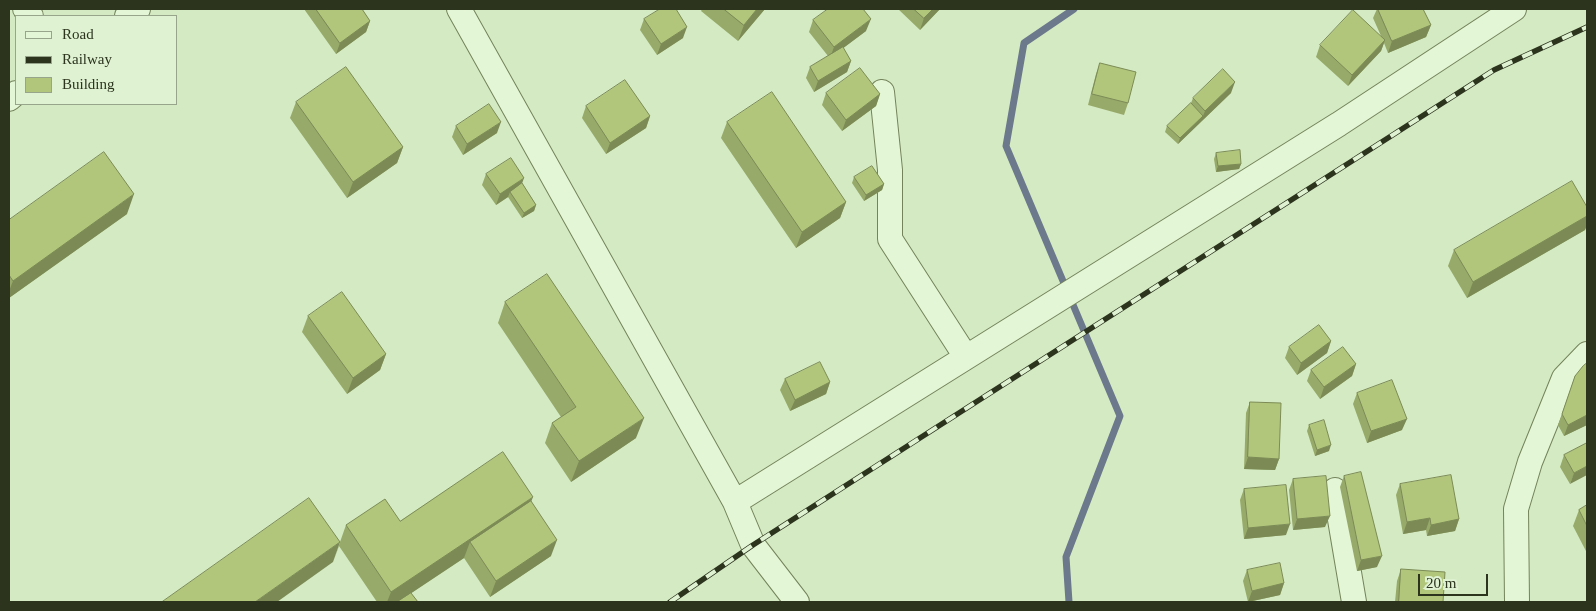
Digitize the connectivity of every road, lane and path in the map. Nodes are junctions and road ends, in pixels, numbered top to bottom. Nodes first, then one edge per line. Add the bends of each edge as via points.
1 (459, 9) edge
2 (1514, 9) edge
3 (882, 92) dead end
4 (1587, 354) edge
5 (966, 357) junction
6 (1335, 490) dead end
7 (735, 502) junction
8 (797, 602) edge
9 (1354, 602) edge
10 (1517, 602) edge

1 - 7 street
2 - 5 street via 1339,124
3 - 5 street via 890,170 890,239
4 - 10 street via 1564,378 1530,462 1516,510
5 - 7 street
6 - 9 street
7 - 8 street via 753,544

